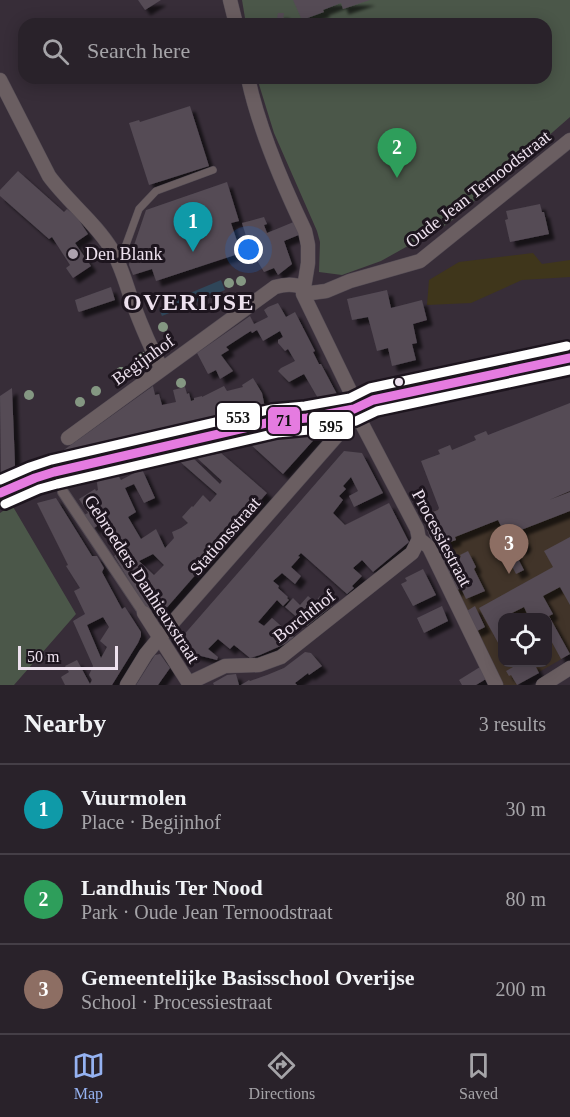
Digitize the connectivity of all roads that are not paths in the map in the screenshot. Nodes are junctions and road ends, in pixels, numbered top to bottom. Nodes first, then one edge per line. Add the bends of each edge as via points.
1 (230, 0) edge
2 (234, 18) edge
3 (0, 80) edge
4 (249, 84) edge
5 (570, 140) edge
6 (213, 170) dead end
7 (119, 264) junction
8 (303, 291) junction
9 (570, 358) edge
10 (162, 369) junction
11 (356, 413) junction
12 (68, 438) dead end
13 (63, 492) dead end
14 (0, 493) edge
15 (419, 539) junction
16 (144, 613) joint
17 (160, 637) junction
18 (570, 668) edge
19 (190, 684) edge
20 (127, 685) edge
21 (496, 685) edge
22 (543, 685) edge

1 - 2 street
3 - 7 street, Begijnhof via 49,176 106,241
4 - 8 street via 264,132 305,231 308,264
5 - 8 street, Oude Jean Ternoodstraat via 420,261 326,291
6 - 7 lane via 149,197 140,209
7 - 10 street, Begijnhof via 142,329
8 - 10 street, Begijnhof via 299,285 275,287
8 - 11 street, Processiestraat via 353,397
9 - 11 main road via 373,400
10 - 12 street, Begijnhof
11 - 14 main road via 275,421 34,472
11 - 15 street, Processiestraat
11 - 17 street, Stationsstraat
13 - 16 street, Gebroeders Danhieuxstraat
15 - 19 street, Borchthof via 412,554 281,657 259,665 225,666
15 - 21 street, Processiestraat via 429,547
16 - 17 street, Gebroeders Danhieuxstraat
17 - 19 street, Gebroeders Danhieuxstraat
17 - 20 street, Stationsstraat
18 - 22 street

